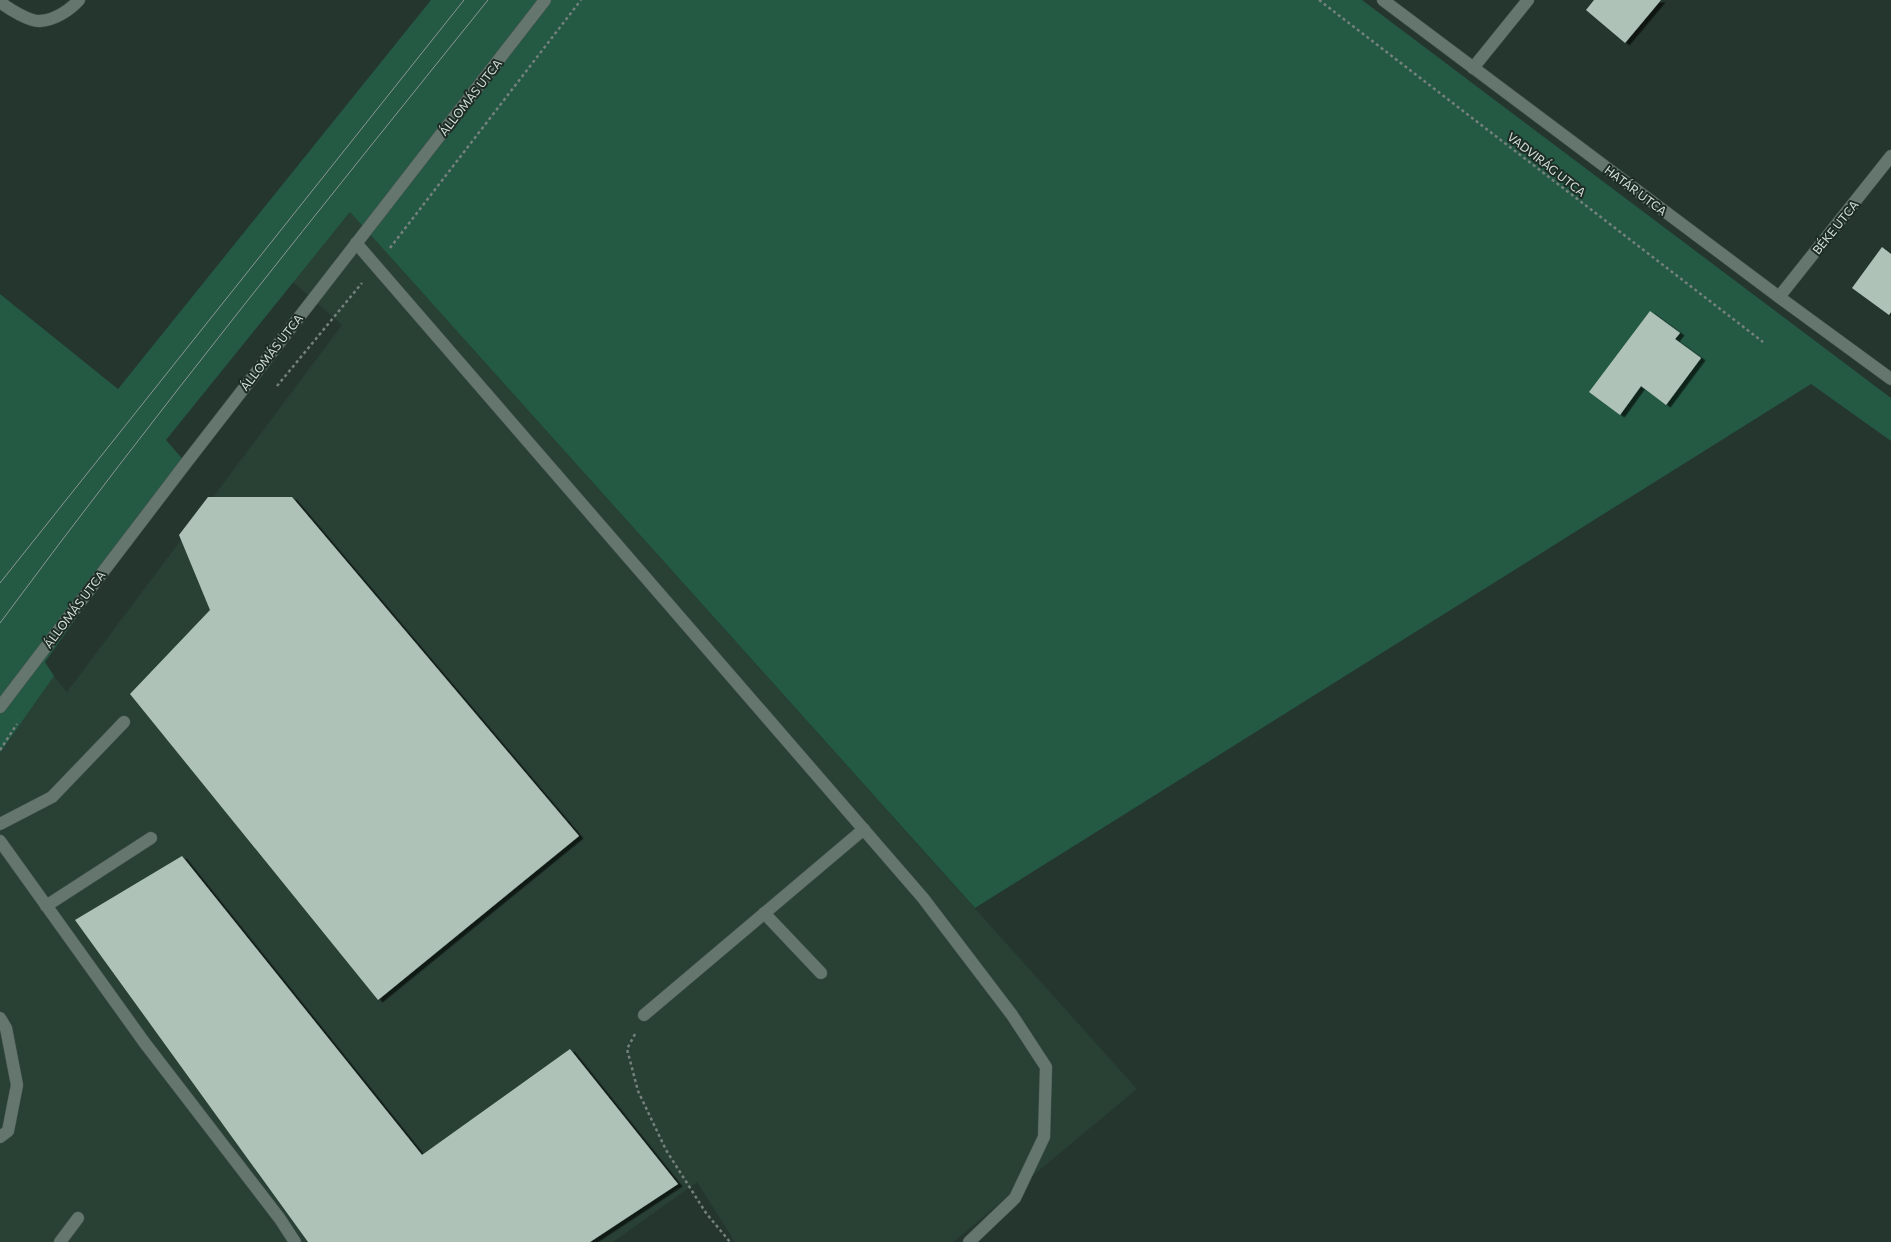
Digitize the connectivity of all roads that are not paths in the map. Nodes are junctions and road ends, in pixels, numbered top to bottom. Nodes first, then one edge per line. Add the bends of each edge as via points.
1 (79, 0) edge
2 (545, 0) edge
3 (1383, 0) edge
4 (1528, 0) edge
5 (0, 2) edge
6 (1473, 68) junction
7 (1891, 156) edge
8 (356, 243) junction
9 (1779, 297) junction
10 (1891, 379) edge
11 (0, 707) edge
12 (124, 722) dead end
13 (0, 824) edge
14 (864, 829) junction
15 (151, 838) dead end
16 (0, 841) edge
17 (46, 906) junction
18 (764, 913) junction
19 (821, 973) dead end
20 (644, 1015) road end
21 (0, 1018) edge
22 (0, 1138) edge
23 (78, 1218) dead end
24 (60, 1242) edge
25 (295, 1242) edge
26 (969, 1242) edge

1 - 5 street via 70,9 40,21 23,16
2 - 8 street, ÁLLOMÁS UTCA
3 - 6 street, HATÁR UTCA
4 - 6 street
6 - 9 street, HATÁR UTCA
7 - 9 street, BÉKE UTCA
8 - 11 street, ÁLLOMÁS UTCA
8 - 14 street
9 - 10 street, HATÁR UTCA
12 - 13 street via 52,797
14 - 18 street
14 - 26 street via 923,898 1012,1015 1046,1067 1044,1137 1015,1198
15 - 17 street
16 - 17 street
17 - 25 street via 144,1042
18 - 19 street
18 - 20 street
21 - 22 street via 6,1028 18,1085 8,1131
23 - 24 street

